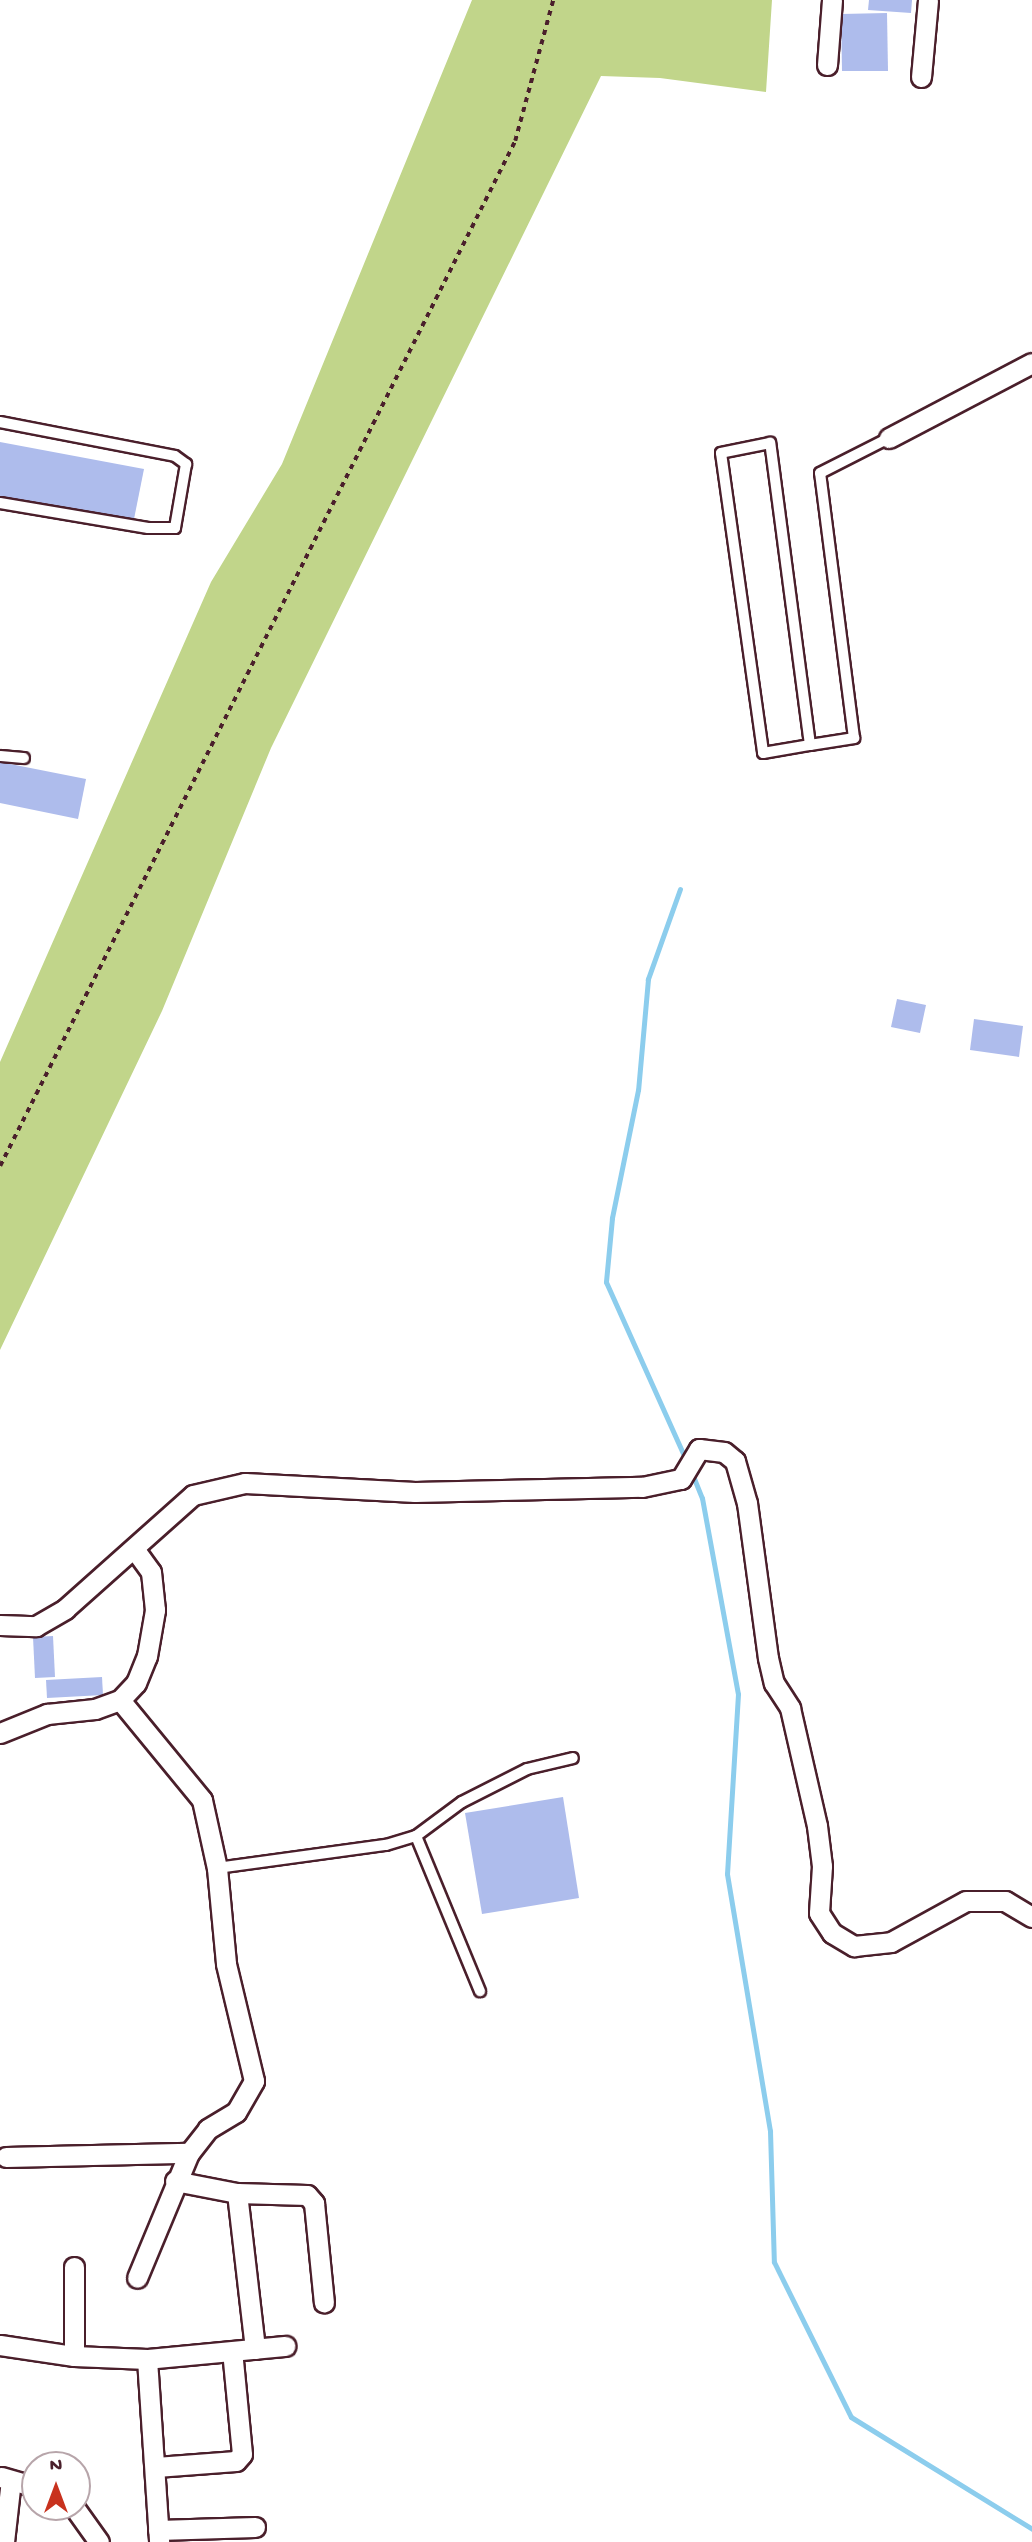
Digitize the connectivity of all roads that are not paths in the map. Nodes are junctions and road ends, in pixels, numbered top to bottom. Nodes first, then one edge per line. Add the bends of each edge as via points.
1 (832, 0) edge
2 (928, 0) edge
3 (827, 65) dead end
4 (921, 77) dead end
5 (1032, 363) edge
6 (0, 422) edge
7 (889, 439) joint
8 (0, 503) edge
9 (810, 745) junction
10 (0, 756) edge
11 (24, 758) dead end
12 (134, 1549) junction
13 (0, 1625) edge
14 (120, 1700) junction
15 (0, 1733) edge
16 (573, 1758) dead end
17 (416, 1836) junction
18 (217, 1868) junction
19 (1032, 1917) edge
20 (480, 1991) dead end
21 (188, 2153) junction
22 (6, 2157) dead end
23 (175, 2181) junction
24 (237, 2193) junction
25 (74, 2267) dead end
26 (137, 2278) dead end
27 (324, 2303) dead end
28 (0, 2345) edge
29 (285, 2346) dead end
30 (255, 2349) junction
31 (232, 2351) junction
32 (74, 2356) junction
33 (147, 2359) junction
34 (156, 2467) junction
35 (6, 2479) edge
36 (84, 2521) edge
37 (256, 2527) dead end
38 (159, 2536) edge
39 (4, 2542) edge
40 (99, 2542) edge

1 - 3 street
2 - 4 street
5 - 7 street
6 - 8 lane via 175,456 186,464 175,528 148,528
7 - 9 lane via 820,474 854,738
9 - 9 lane via 763,753 721,453 770,443
10 - 11 lane
12 - 13 street via 65,1609 36,1626
12 - 14 street via 151,1572 155,1610 147,1656 136,1683
12 - 19 street via 193,1494 245,1482 415,1492 642,1487 681,1479 699,1449 724,1451 735,1461 747,1503 768,1658 774,1683 790,1708 800,1748 822,1866 819,1913 832,1933 855,1947 891,1942 966,1901 1005,1901
14 - 15 street via 95,1709 47,1714
14 - 18 street via 202,1800
16 - 17 lane via 527,1769 462,1802
17 - 18 lane via 386,1846
17 - 20 lane
18 - 21 street via 226,1964 254,2081 236,2112 208,2129
21 - 22 street
21 - 23 street
23 - 24 street
23 - 26 street
24 - 27 street via 307,2194 314,2203
24 - 30 street
25 - 32 street
28 - 32 street
29 - 30 street
30 - 31 street
31 - 33 street
31 - 34 street via 242,2454 236,2461
32 - 33 street
33 - 34 street
34 - 38 street
35 - 39 street
36 - 40 street
37 - 38 street

